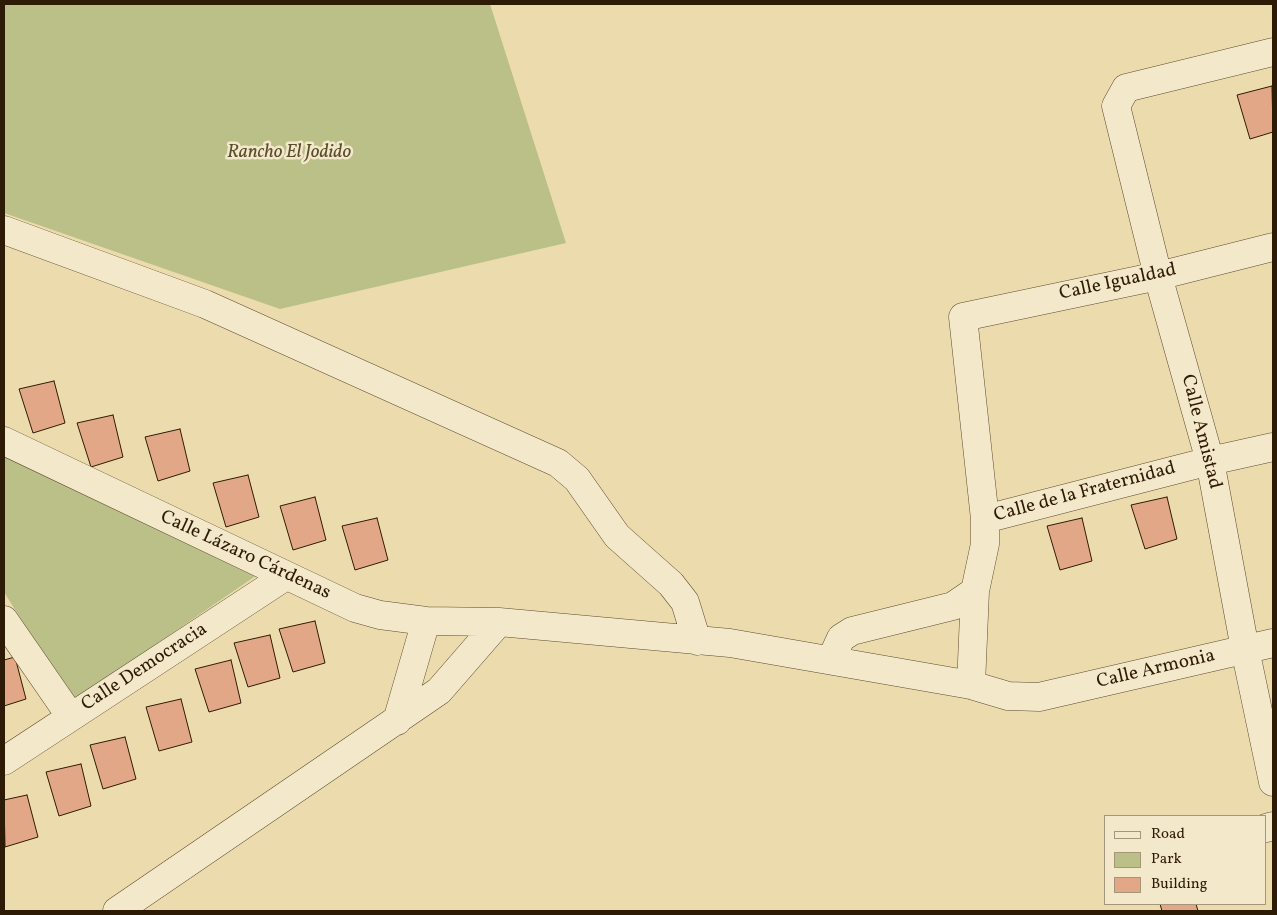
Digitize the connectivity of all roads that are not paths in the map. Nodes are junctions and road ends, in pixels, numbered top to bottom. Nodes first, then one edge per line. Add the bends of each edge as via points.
1 (1273, 52) edge
2 (4, 230) edge
3 (1273, 247) edge
4 (1158, 276) junction
5 (4, 441) edge
6 (1273, 447) edge
7 (1210, 461) junction
8 (985, 520) junction
9 (286, 576) junction
10 (975, 591) junction
11 (4, 620) edge
12 (426, 621) junction
13 (499, 622) junction
14 (697, 641) junction
15 (1273, 642) edge
16 (1245, 649) junction
17 (831, 660) junction
18 (971, 685) junction
19 (71, 717) junction
20 (397, 721) junction
21 (4, 761) edge
22 (1273, 782) edge
23 (117, 911) edge

1 - 4 street, Calle Amistad via 1126,88 1116,106
2 - 14 street via 205,304 558,463 577,479 617,536 681,596
3 - 4 street, Calle Igualdad
4 - 7 street, Calle Amistad
4 - 8 street, Calle Igualdad via 963,317
5 - 9 street, Calle Lázaro Cárdenas
6 - 7 street, Calle de la Fraternidad
7 - 8 street, Calle de la Fraternidad
7 - 16 street, Calle Amistad
8 - 10 street via 985,544
9 - 12 street, Calle Lázaro Cárdenas via 367,613
9 - 19 street, Calle Democracia
10 - 17 street via 953,606 852,632 841,638
10 - 18 street
11 - 19 street
12 - 13 street, Calle Lázaro Cárdenas
12 - 20 street
13 - 14 street, Calle Lázaro Cárdenas
13 - 20 street via 439,691
14 - 17 street, Calle Lázaro Cárdenas via 730,643
15 - 16 street, Calle Armonia
16 - 18 street, Calle Armonia via 1039,697 1008,696
16 - 22 street, Calle Amistad
17 - 18 street, Calle Armonia
19 - 21 street, Calle Democracia
20 - 23 street

